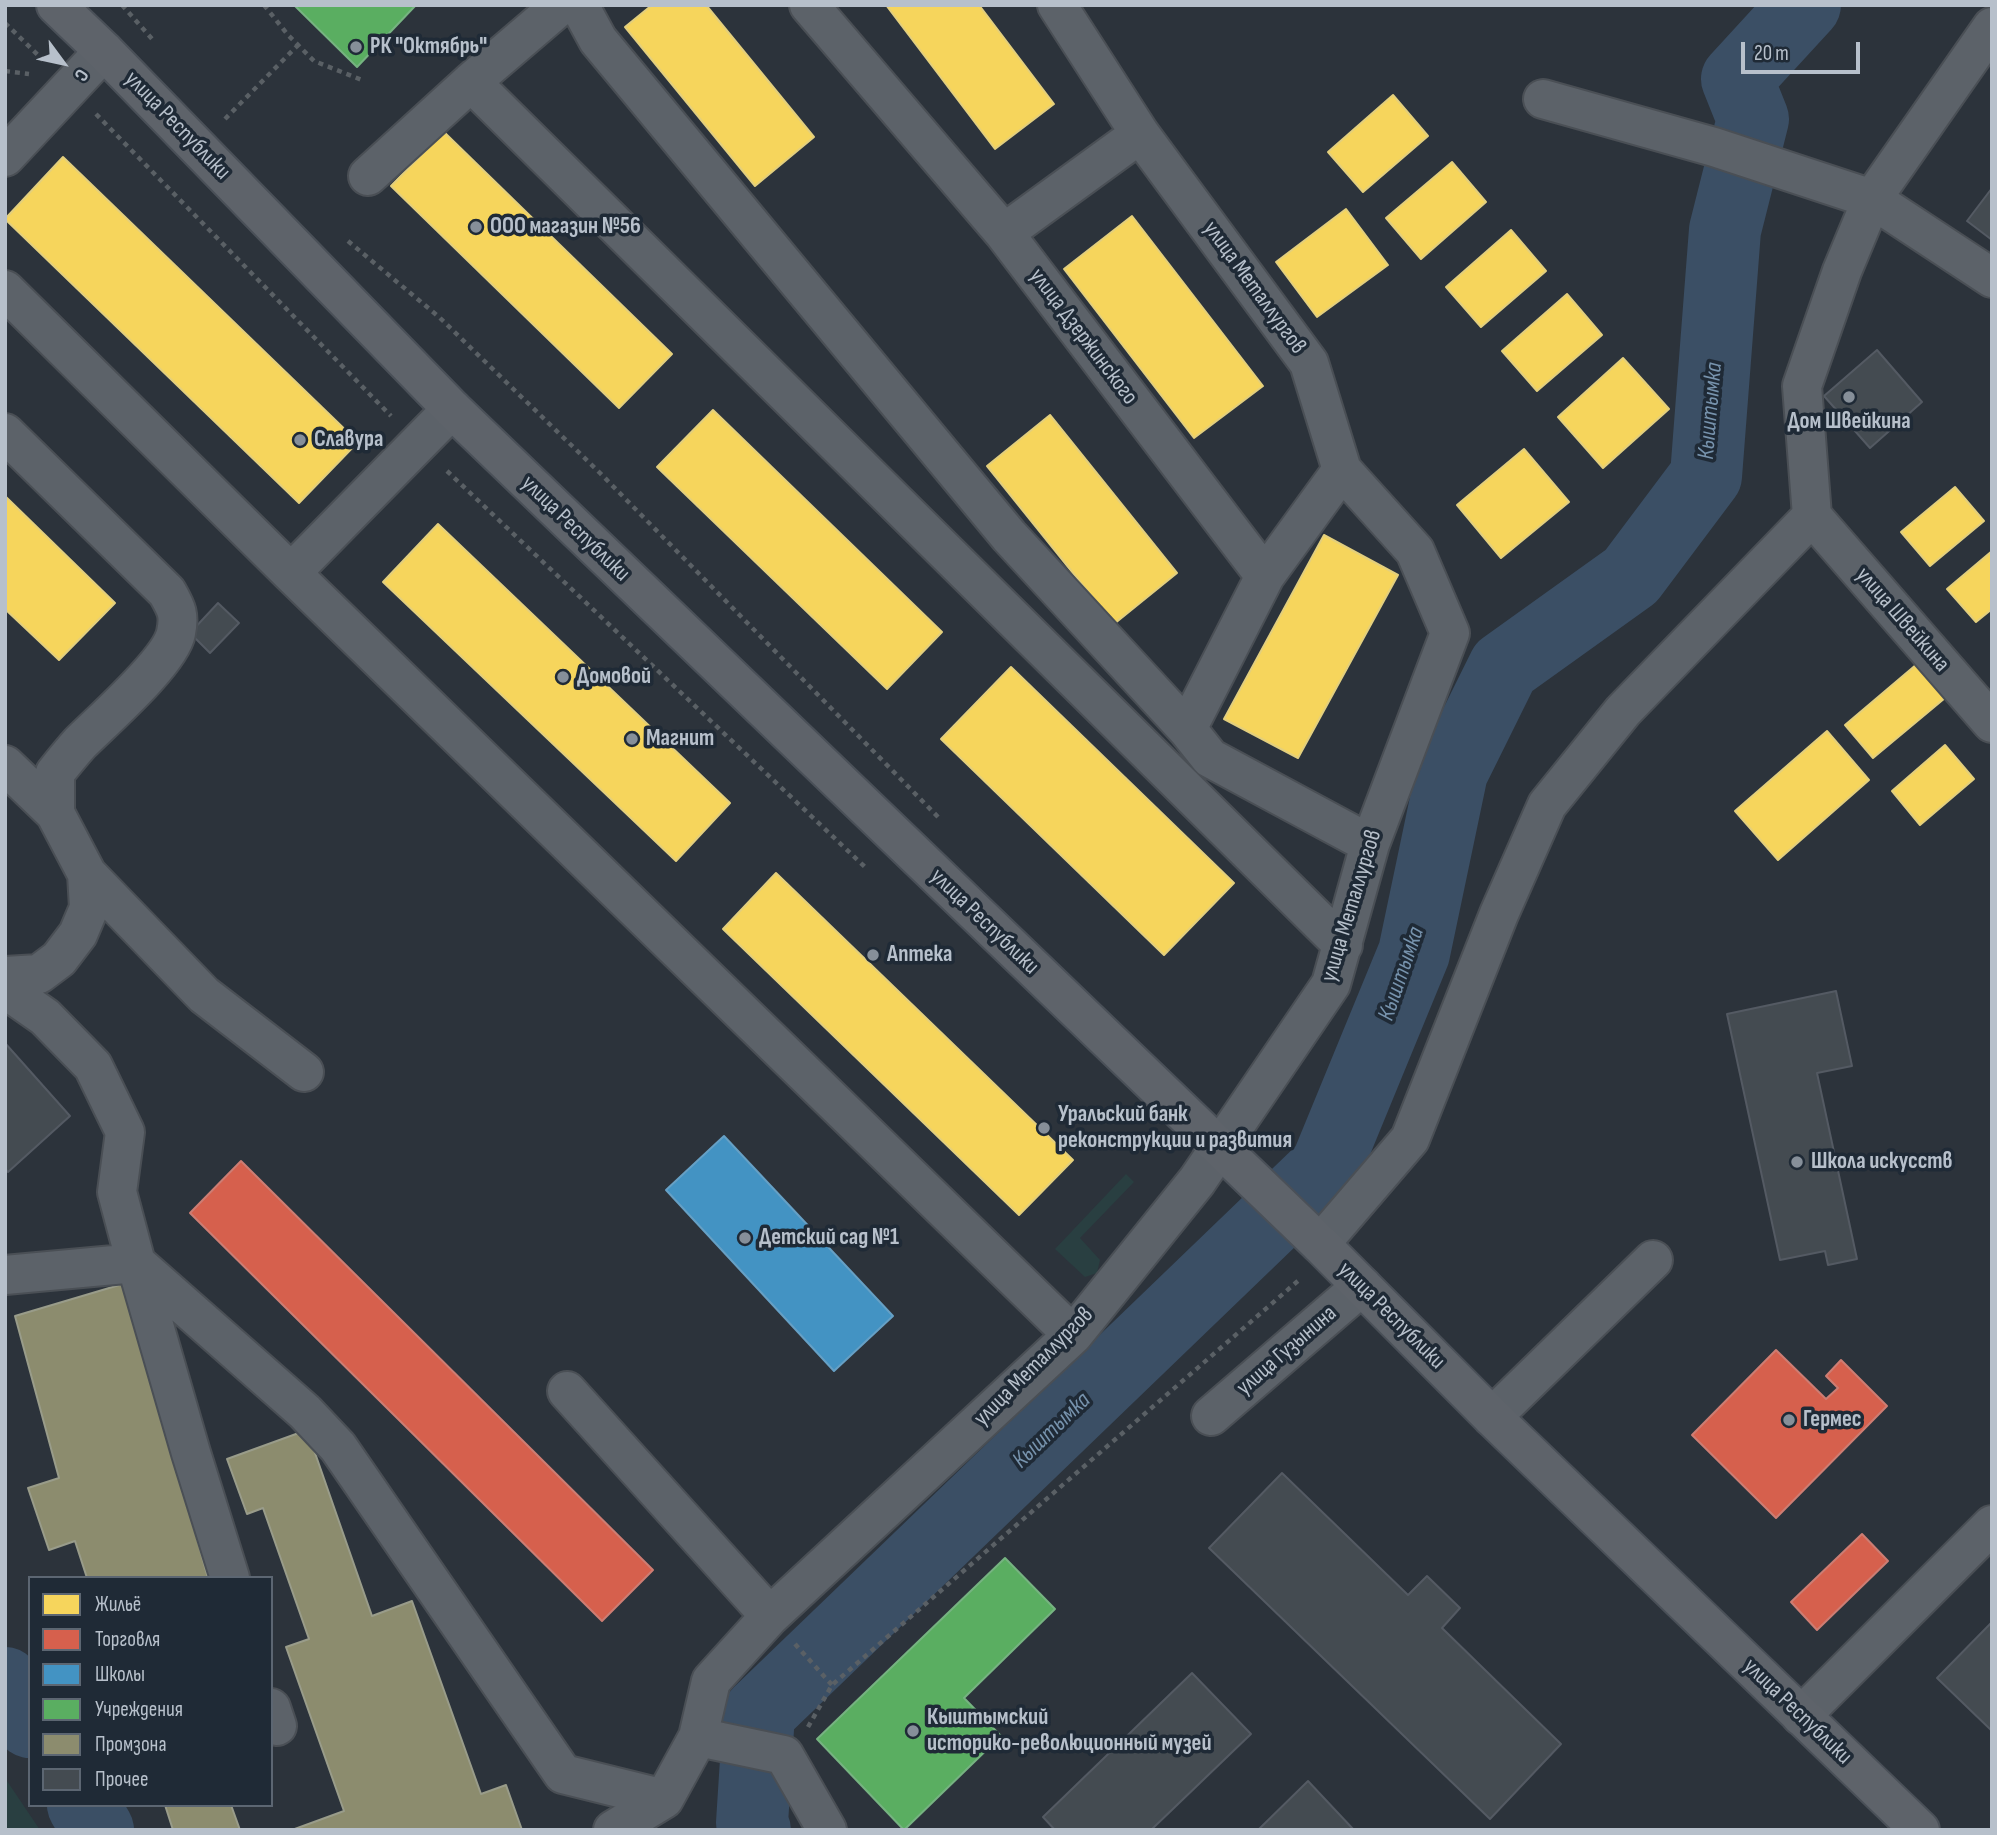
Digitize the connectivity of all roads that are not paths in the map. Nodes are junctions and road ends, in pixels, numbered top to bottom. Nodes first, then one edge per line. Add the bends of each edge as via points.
1 (56, 5) edge
2 (561, 5) edge
3 (579, 5) edge
4 (809, 5) edge
5 (1057, 5) edge
6 (1992, 27) edge
7 (104, 51) junction
8 (471, 82) junction
9 (1543, 99) dead end
10 (1140, 134) junction
11 (5, 157) edge
12 (368, 176) dead end
13 (1872, 199) junction
14 (1003, 233) junction
15 (1992, 278) edge
16 (5, 290) edge
17 (452, 410) junction
18 (5, 433) edge
19 (1342, 470) junction
20 (1812, 516) junction
21 (291, 573) junction
22 (1265, 576) junction
23 (1992, 723) edge
24 (1187, 729) junction
25 (5, 765) edge
26 (55, 813) junction
27 (1370, 844) junction
28 (87, 874) junction
29 (1343, 945) junction
30 (5, 976) edge
31 (5, 989) edge
32 (304, 1072) dead end
33 (1219, 1147) junction
34 (1308, 1233) junction
35 (1653, 1260) dead end
36 (136, 1264) junction
37 (5, 1275) edge
38 (1362, 1286) junction
39 (1073, 1335) junction
40 (567, 1391) dead end
41 (1211, 1416) dead end
42 (1492, 1417) junction
43 (1992, 1525) edge
44 (229, 1576) edge
45 (770, 1616) junction
46 (1801, 1716) junction
47 (698, 1737) junction
48 (664, 1799) junction
49 (613, 1830) edge
50 (827, 1830) edge
51 (1920, 1830) edge

1 - 7 main road, улица Республики
2 - 8 street
3 - 24 street via 598,40 1009,536
4 - 14 street, улица Дзержинского
5 - 10 street, улица Металлургов
6 - 13 street
7 - 11 street
7 - 17 main road, улица Республики
8 - 12 street
8 - 29 street
9 - 13 street via 1714,147
10 - 14 street
10 - 19 street, улица Металлургов via 1309,363
13 - 15 street
13 - 20 street via 1802,386
14 - 22 street, улица Дзержинского
16 - 21 street
17 - 21 street
17 - 33 main road, улица Республики
18 - 26 street via 167,592 178,612 176,635 163,655 55,773
19 - 22 street
19 - 27 street, улица Металлургов via 1415,551 1450,633
20 - 23 street, улица Швейкина
20 - 34 street via 1623,710 1547,805 1410,1139
21 - 39 street
22 - 24 street
24 - 27 street via 1210,758
25 - 26 street
26 - 28 street
27 - 29 street, улица Металлургов
28 - 30 street via 89,908 78,934 59,959 40,974
28 - 32 street via 204,995
29 - 33 street, улица Металлургов via 1331,984
31 - 36 street via 45,1017 93,1066 120,1121 125,1132 117,1192
33 - 34 main road, улица Республики
33 - 39 street, улица Металлургов
34 - 38 main road, улица Республики
35 - 42 street
36 - 37 street
36 - 44 street
36 - 48 street via 305,1412 338,1447 563,1774
38 - 41 street, улица Гузынина
38 - 42 main road, улица Республики
39 - 45 street, улица Металлургов
40 - 45 street
42 - 46 main road, улица Республики
43 - 46 street
45 - 47 street, улица Металлургов via 711,1681
46 - 51 main road, улица Республики
47 - 48 street, улица Металлургов
47 - 50 street via 796,1742
48 - 49 street, улица Металлургов

